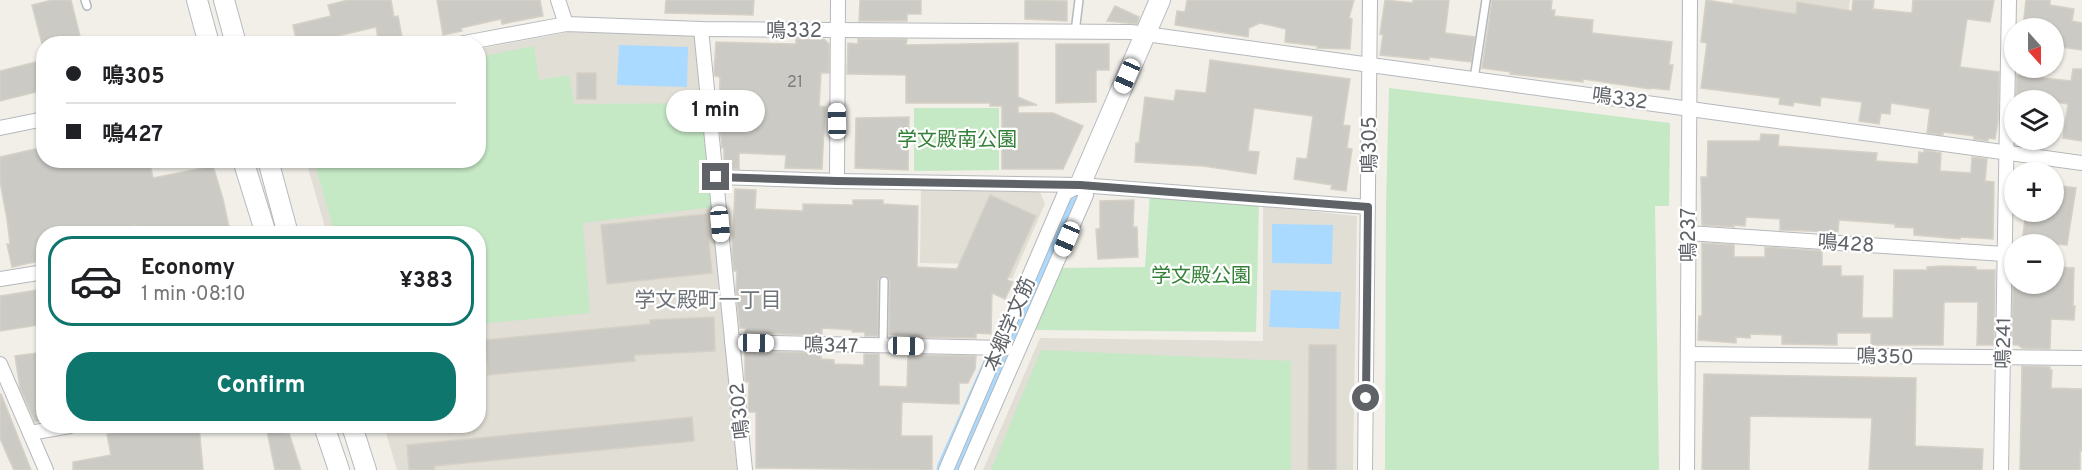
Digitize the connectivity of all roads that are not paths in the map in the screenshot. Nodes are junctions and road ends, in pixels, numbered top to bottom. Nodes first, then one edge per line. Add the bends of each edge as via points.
1 (197, 0) edge
2 (224, 0) edge
3 (558, 0) edge
4 (838, 0) edge
5 (1079, 0) edge
6 (1160, 0) edge
7 (1370, 0) edge
8 (1486, 0) edge
9 (1690, 0) edge
10 (2009, 0) edge
11 (566, 24) junction
12 (701, 29) junction
13 (838, 30) junction
14 (1075, 32) junction
15 (1145, 33) junction
16 (206, 36) edge
17 (234, 36) edge
18 (486, 39) edge
19 (1370, 65) junction
20 (1474, 79) junction
21 (1689, 107) junction
22 (36, 121) edge
23 (0, 128) edge
24 (2006, 152) junction
25 (2082, 163) edge
26 (245, 168) edge
27 (270, 168) edge
28 (716, 177) junction
29 (837, 181) junction
30 (1080, 185) junction
31 (1368, 207) junction
32 (263, 226) edge
33 (286, 226) edge
34 (1688, 233) junction
35 (2004, 234) edge
36 (2004, 254) joint
37 (36, 273) edge
38 (0, 279) edge
39 (884, 281) dead end
40 (732, 342) junction
41 (883, 346) junction
42 (1009, 348) junction
43 (1688, 354) junction
44 (2003, 358) junction
45 (2082, 358) edge
46 (0, 365) edge
47 (36, 432) edge
48 (30, 433) junction
49 (326, 433) edge
50 (354, 433) edge
51 (46, 470) edge
52 (339, 470) edge
53 (366, 470) edge
54 (745, 470) edge
55 (946, 470) edge
56 (966, 470) edge
57 (1365, 470) edge
58 (1687, 470) edge
59 (2001, 470) edge

1 - 16 street
2 - 17 street
3 - 11 street
4 - 13 street
5 - 14 lane
6 - 15 street, 本郷学文筋
7 - 19 street, 鳴305
8 - 20 lane
9 - 21 street, 鳴237
10 - 24 street, 鳴241
11 - 12 street, 鳴332
11 - 18 street, 鳴332
12 - 13 street, 鳴332
12 - 28 street, 鳴302
13 - 14 street, 鳴332
13 - 29 street
14 - 15 street, 鳴332
15 - 19 street, 鳴332
15 - 30 street, 本郷学文筋
19 - 20 street, 鳴332
19 - 31 street, 鳴305
20 - 21 street, 鳴332
21 - 24 street, 鳴332
21 - 34 street, 鳴237
22 - 23 street
24 - 25 street, 鳴332
24 - 35 street, 鳴241
26 - 32 street
27 - 33 street
28 - 29 street
28 - 40 street, 鳴302
29 - 30 street
30 - 31 street
30 - 42 street, 本郷学文筋 via 1065,193
30 - 42 street, 本郷学文筋 via 1086,195
31 - 57 street, 鳴305
34 - 36 street, 鳴428
34 - 43 street, 鳴237
36 - 44 street, 鳴241
37 - 38 street
39 - 41 lane
40 - 41 street, 鳴347
40 - 54 street, 鳴302
41 - 42 street, 鳴347
42 - 55 street, 本郷学文筋
42 - 56 street, 本郷学文筋
43 - 44 street, 鳴350
43 - 58 street, 鳴237
44 - 45 street, 鳴350
44 - 59 street, 鳴241
46 - 48 street
47 - 48 street
48 - 51 street
49 - 52 street
50 - 53 street

